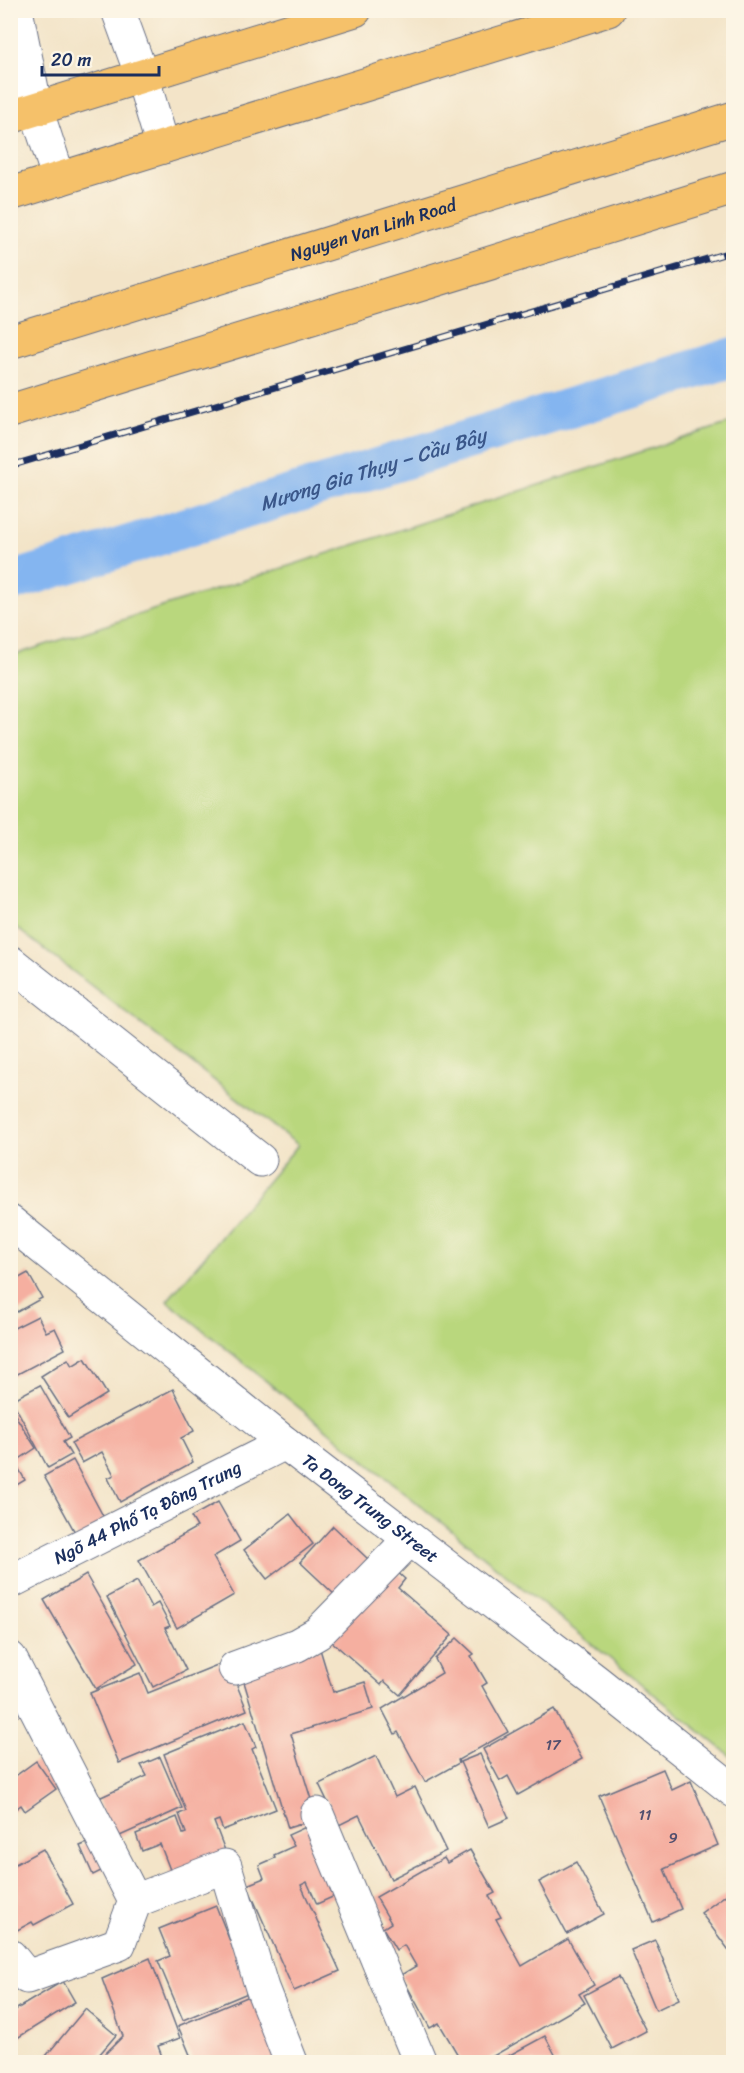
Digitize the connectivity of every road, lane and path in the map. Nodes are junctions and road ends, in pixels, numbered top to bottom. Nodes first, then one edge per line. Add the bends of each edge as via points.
1 (16, 10) edge
2 (118, 10) edge
3 (355, 10) edge
4 (608, 10) edge
5 (142, 76) junction
6 (23, 113) edge
7 (733, 119) edge
8 (164, 147) junction
9 (59, 179) junction
10 (734, 188) edge
11 (10, 194) edge
12 (10, 342) edge
13 (10, 411) edge
14 (10, 962) edge
15 (260, 1160) dead end
16 (12, 1225) edge
17 (285, 1443) junction
18 (410, 1539) junction
19 (10, 1582) edge
20 (10, 1658) edge
21 (235, 1668) dead end
22 (734, 1791) edge
23 (317, 1814) dead end
24 (135, 1901) junction
25 (10, 1956) edge
26 (291, 2062) edge
27 (420, 2062) edge

1 - 6 street
2 - 5 street
3 - 5 highway
4 - 8 highway
5 - 6 highway
5 - 8 street
6 - 9 street
7 - 12 highway, Nguyen Van Linh Road
8 - 9 highway
9 - 11 highway
10 - 13 highway
14 - 15 street
16 - 17 street, Ta Dong Trung Street
17 - 18 street, Ta Dong Trung Street
17 - 19 street, Ngõ 44 Phố Tạ Đông Trung
18 - 21 street via 318,1633
18 - 22 street, Ta Dong Trung Street
20 - 24 street
23 - 27 street
24 - 25 street via 119,1944 27,1977
24 - 26 street via 225,1866 262,1988

